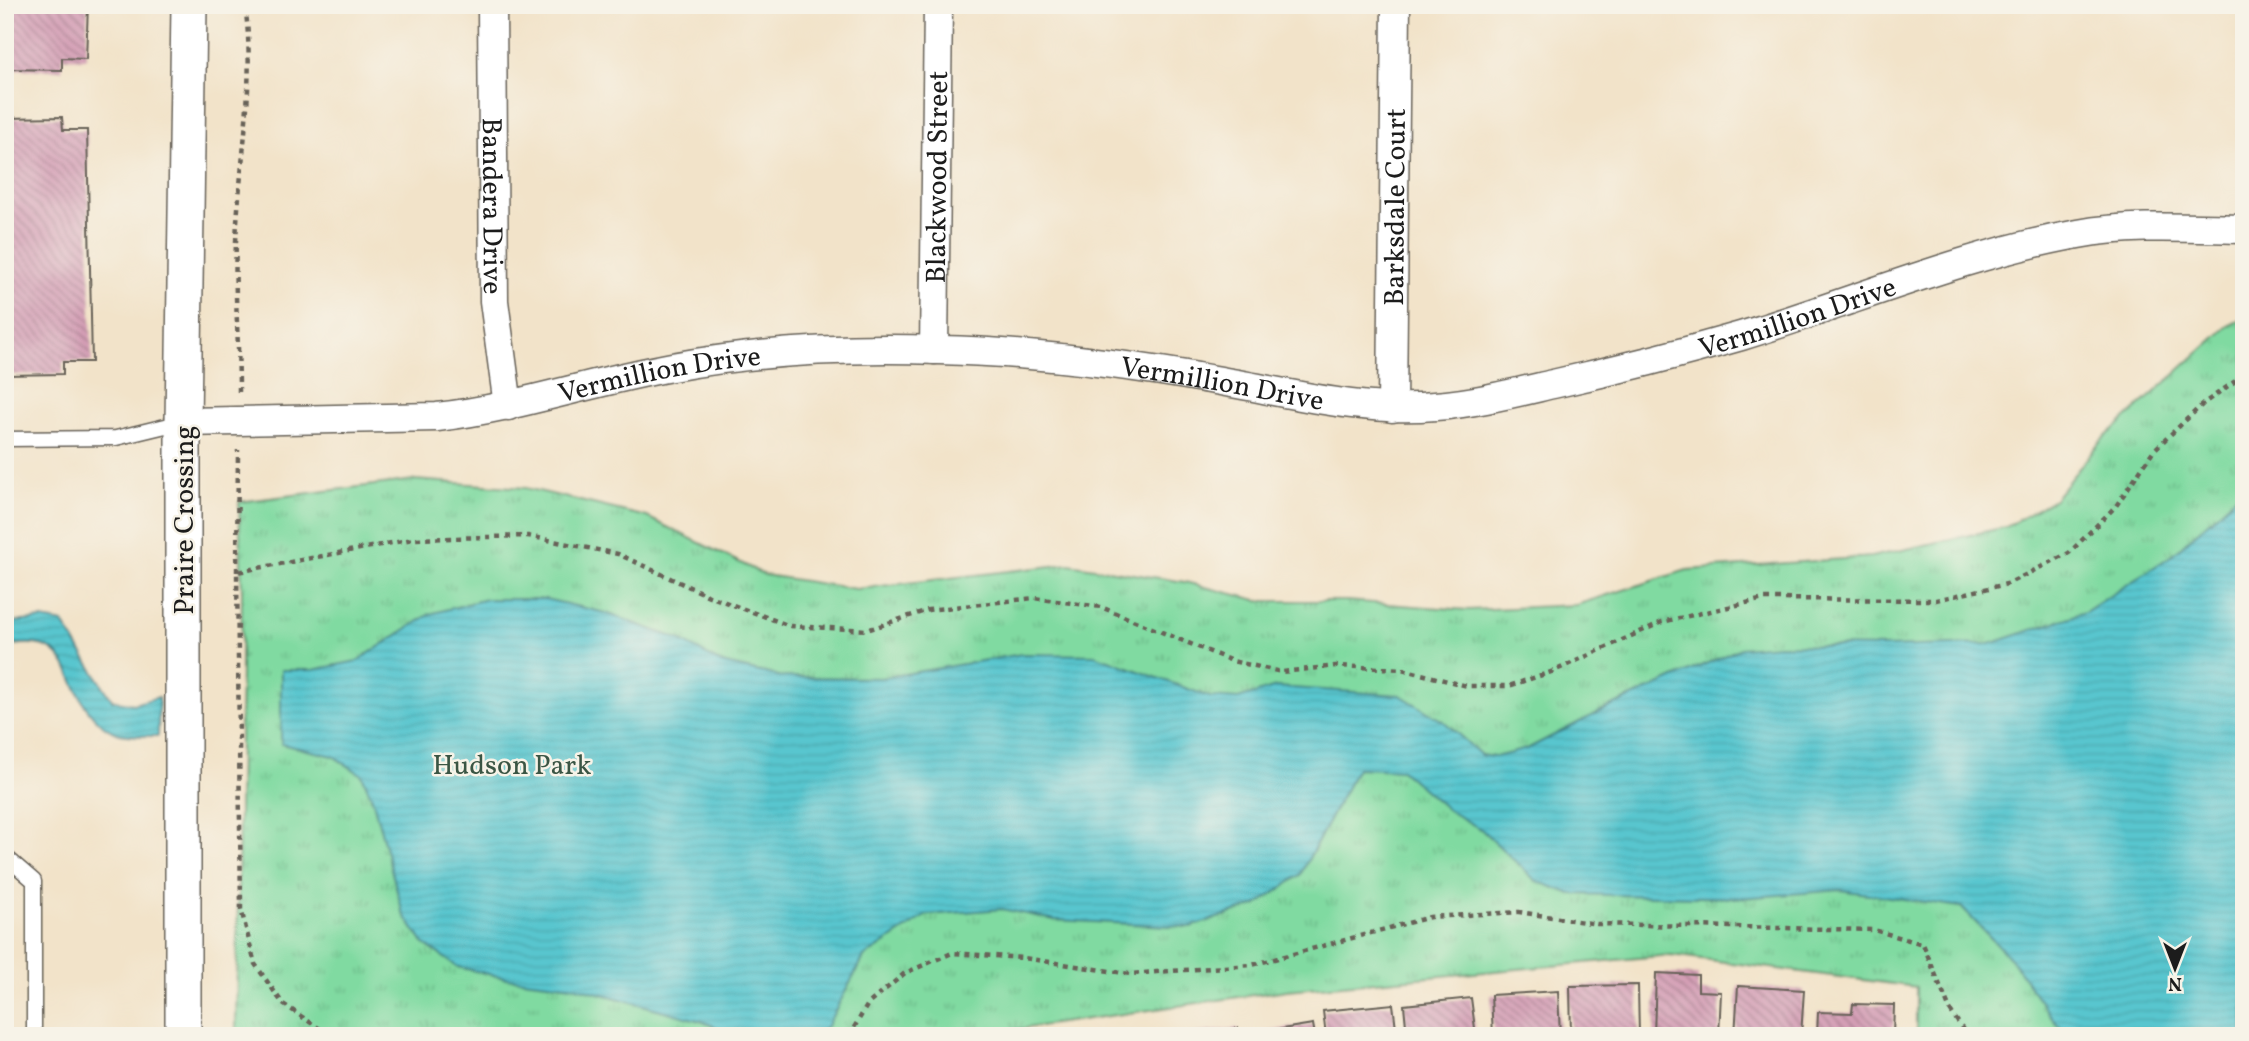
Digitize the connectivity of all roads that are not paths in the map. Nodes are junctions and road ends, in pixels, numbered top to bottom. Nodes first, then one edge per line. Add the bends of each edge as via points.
1 (190, 5) edge
2 (492, 5) edge
3 (937, 5) edge
4 (1396, 5) edge
5 (2244, 229) edge
6 (934, 350) junction
7 (508, 406) junction
8 (1392, 408) junction
9 (183, 422) junction
10 (5, 439) edge
11 (5, 856) edge
12 (34, 1036) edge
13 (183, 1036) edge

1 - 9 street, Praire Crossing
2 - 7 street, Bandera Drive via 494,301
3 - 6 street, Blackwood Street
4 - 8 street, Barksdale Court
5 - 8 street, Vermillion Drive via 2134,227 2080,233 1909,279 1741,336 1600,374 1478,401
6 - 7 street, Vermillion Drive via 735,356
6 - 8 street, Vermillion Drive via 1020,353 1136,366
7 - 9 street, Vermillion Drive via 437,417
9 - 10 lane via 116,438
9 - 13 street, Praire Crossing
11 - 12 lane via 34,881

